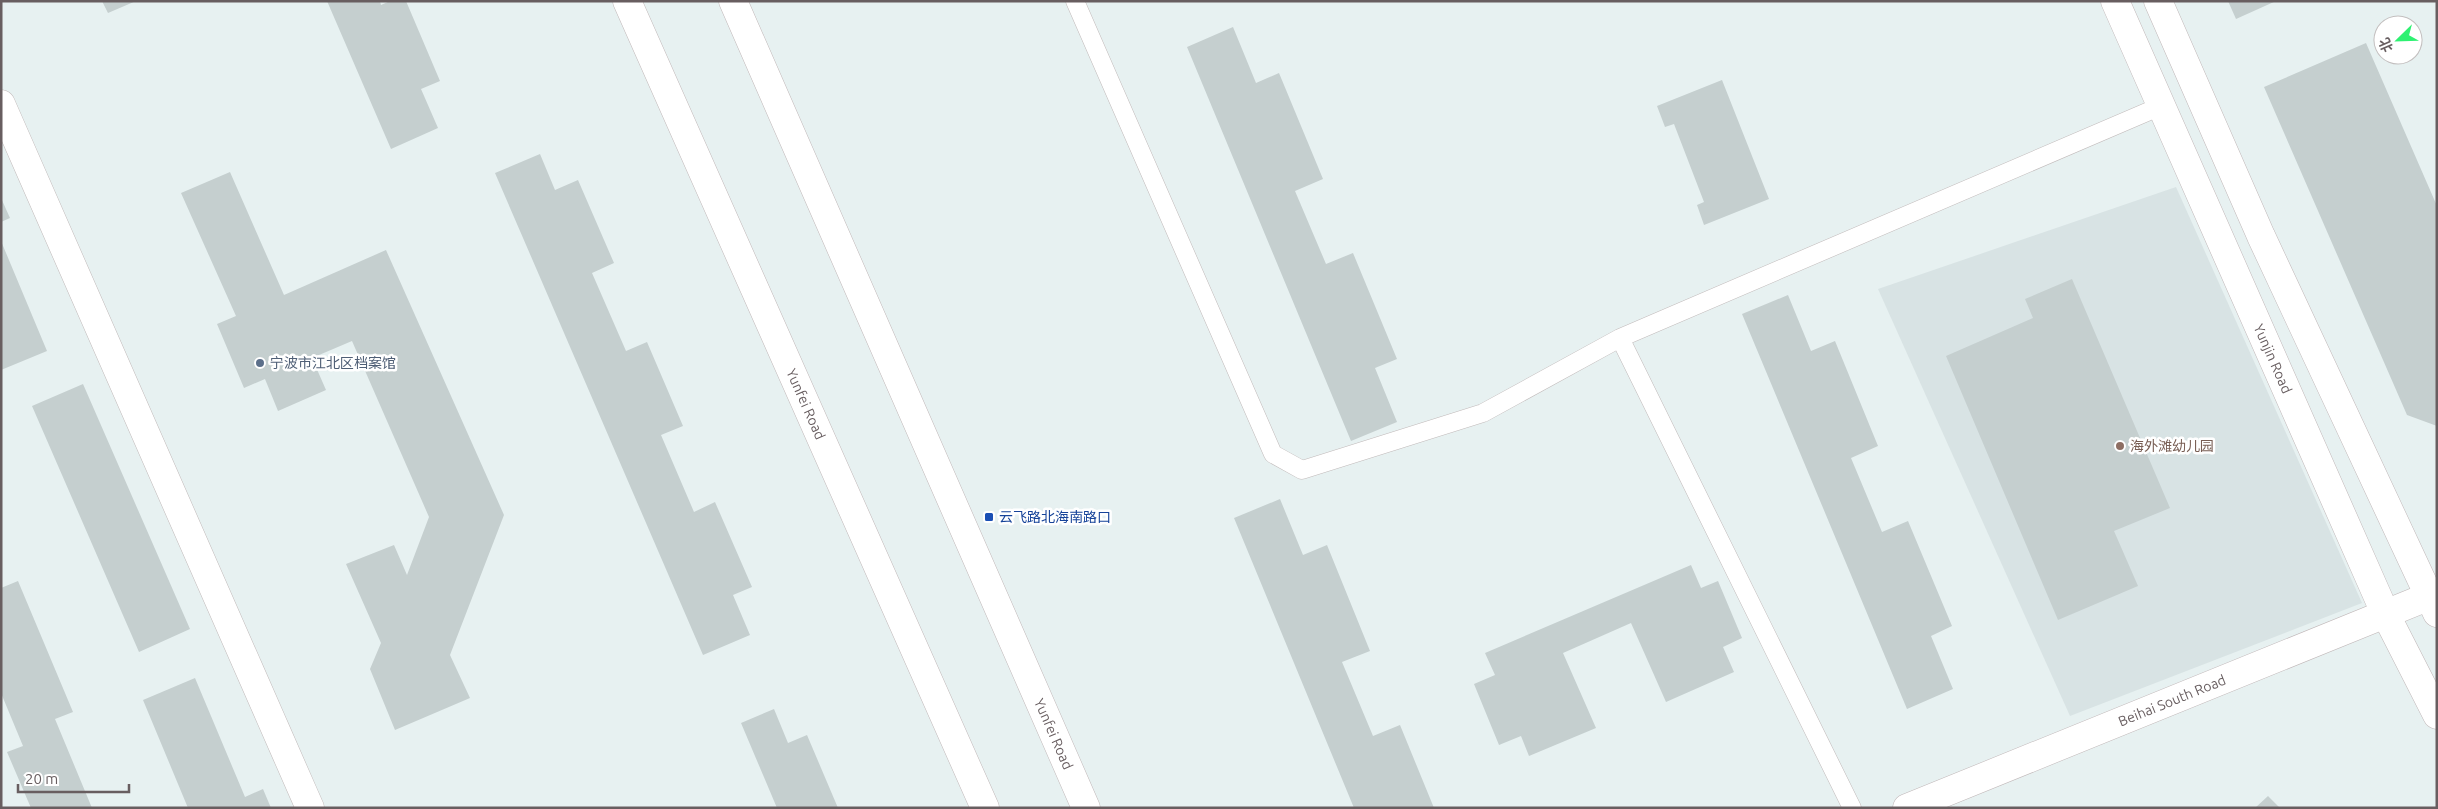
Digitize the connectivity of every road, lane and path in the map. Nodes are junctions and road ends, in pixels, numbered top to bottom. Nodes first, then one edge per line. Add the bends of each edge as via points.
1 (627, 1) edge
2 (733, 1) edge
3 (1075, 1) edge
4 (2115, 1) edge
5 (2158, 1) edge
6 (1, 104) edge
7 (2161, 106) junction
8 (1620, 338) junction
9 (2434, 601) edge
10 (2385, 613) junction
11 (2437, 715) edge
12 (310, 808) edge
13 (986, 808) edge
14 (1086, 808) edge
15 (1852, 808) edge
16 (1908, 808) edge

1 - 13 street, Yunfei Road
2 - 14 street, Yunfei Road
3 - 8 lane via 1273,454 1302,470 1483,413
4 - 7 street, Yunjin Road
5 - 9 street via 2261,236
6 - 12 street
7 - 8 lane
7 - 10 street, Yunjin Road
8 - 15 lane
9 - 10 street, Beihai South Road
10 - 11 street, Yunjin Road
10 - 16 street, Beihai South Road

